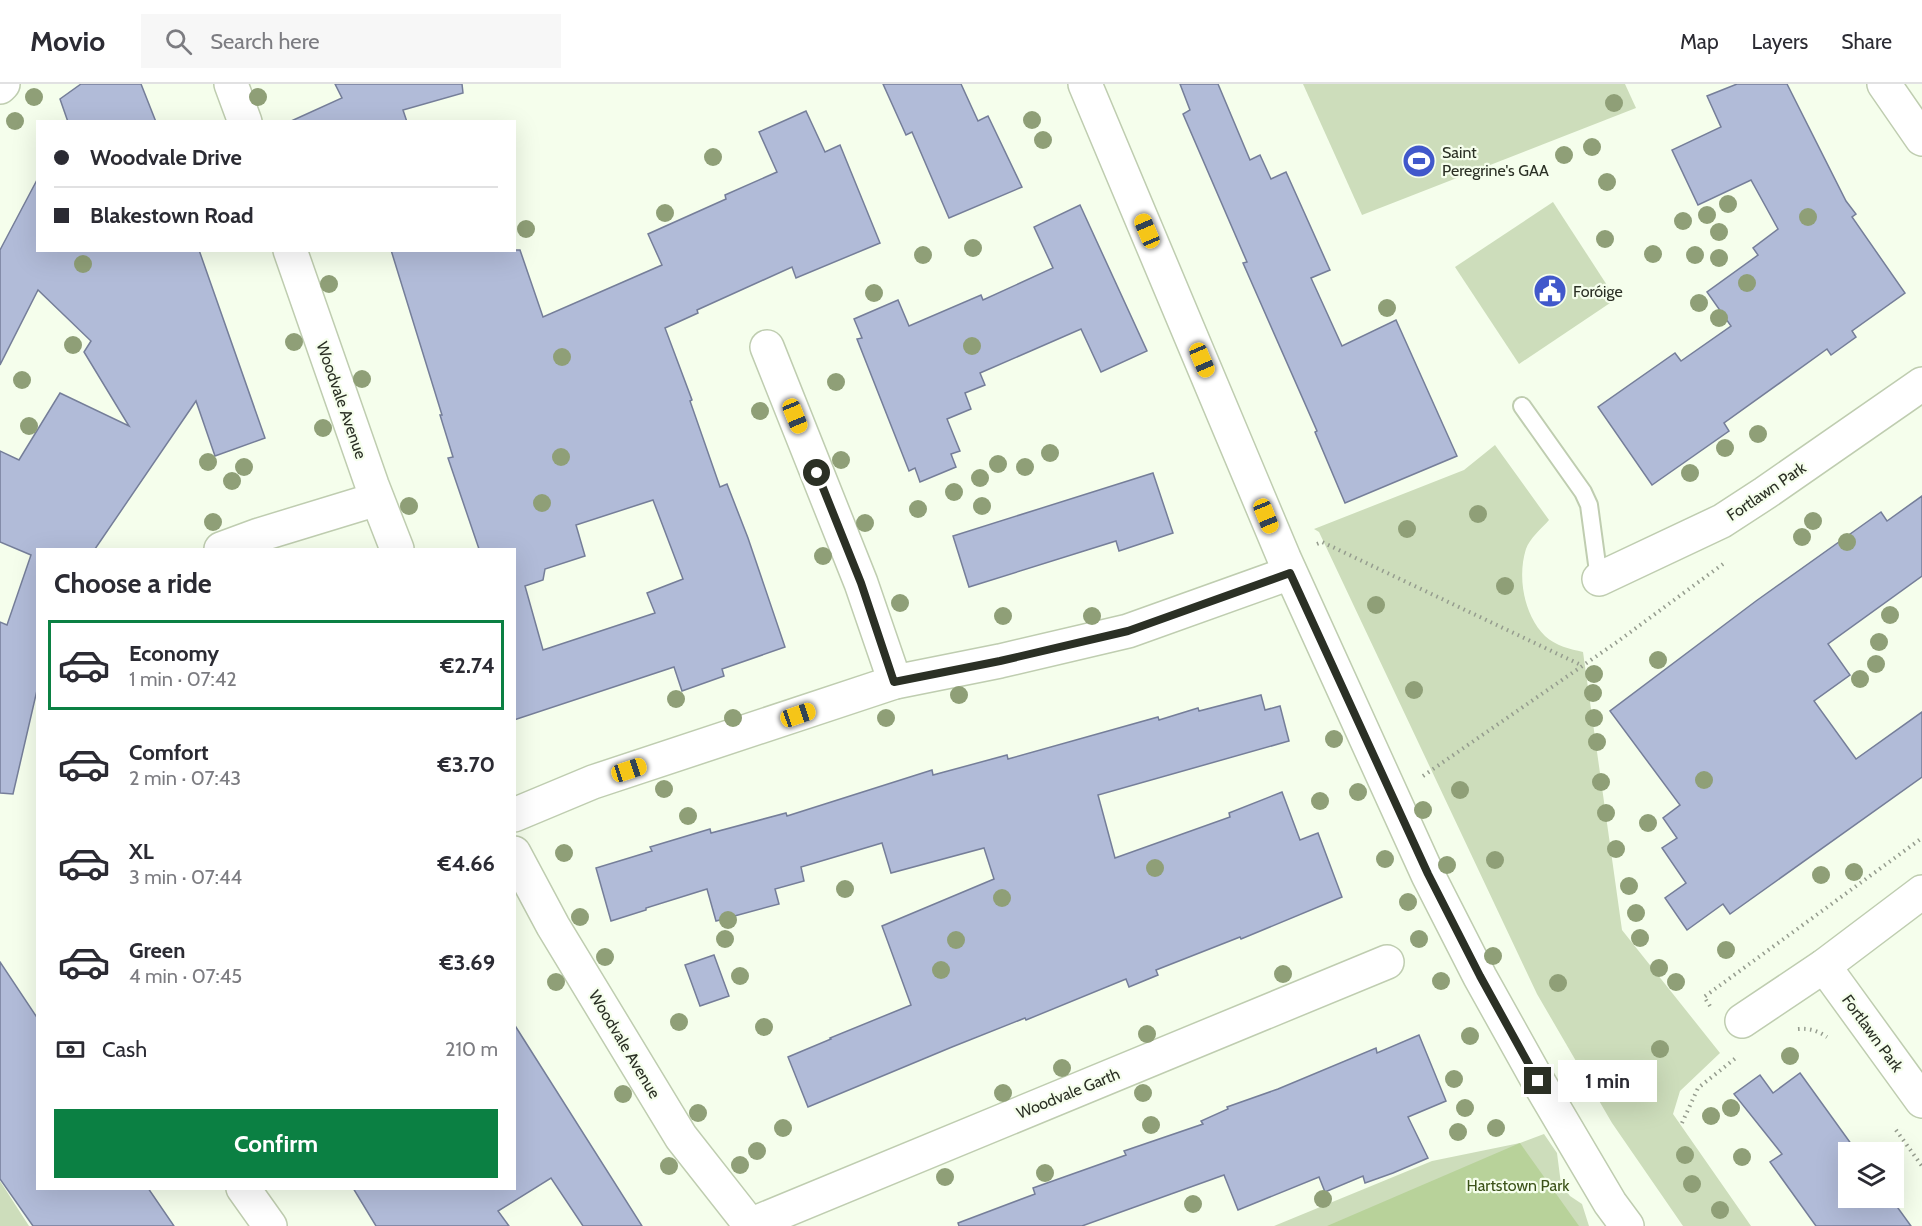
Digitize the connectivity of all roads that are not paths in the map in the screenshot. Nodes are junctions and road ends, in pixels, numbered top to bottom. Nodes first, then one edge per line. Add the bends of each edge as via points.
1 (231, 84) edge
2 (1085, 84) edge
3 (1884, 84) edge
4 (244, 120) edge
5 (1917, 123) edge
6 (291, 252) edge
7 (767, 347) dead end
8 (1922, 384) edge
9 (1522, 406) dead end
10 (377, 499) junction
11 (224, 548) edge
12 (397, 548) edge
13 (1287, 565) junction
14 (1599, 579) joint
15 (894, 682) junction
16 (516, 814) edge
17 (516, 857) edge
18 (1922, 892) edge
19 (1387, 962) dead end
20 (1824, 966) junction
21 (1742, 1037) road end
22 (1922, 1101) edge
23 (244, 1190) edge
24 (750, 1225) edge
25 (270, 1226) edge
26 (1627, 1226) edge

1 - 4 street
2 - 13 street
3 - 5 street
6 - 10 street, Woodvale Avenue
7 - 15 street via 861,583
8 - 14 street, Fortlawn Park via 1722,521
9 - 14 lane via 1590,505
10 - 11 street
10 - 12 street, Woodvale Avenue
13 - 15 street via 1128,631
13 - 26 street via 1428,874 1485,986 1585,1161
15 - 16 street via 593,782
17 - 24 street, Woodvale Avenue via 553,927 681,1137
18 - 20 street
19 - 24 street, Woodvale Garth
20 - 21 street
20 - 22 street, Fortlawn Park
23 - 25 street

